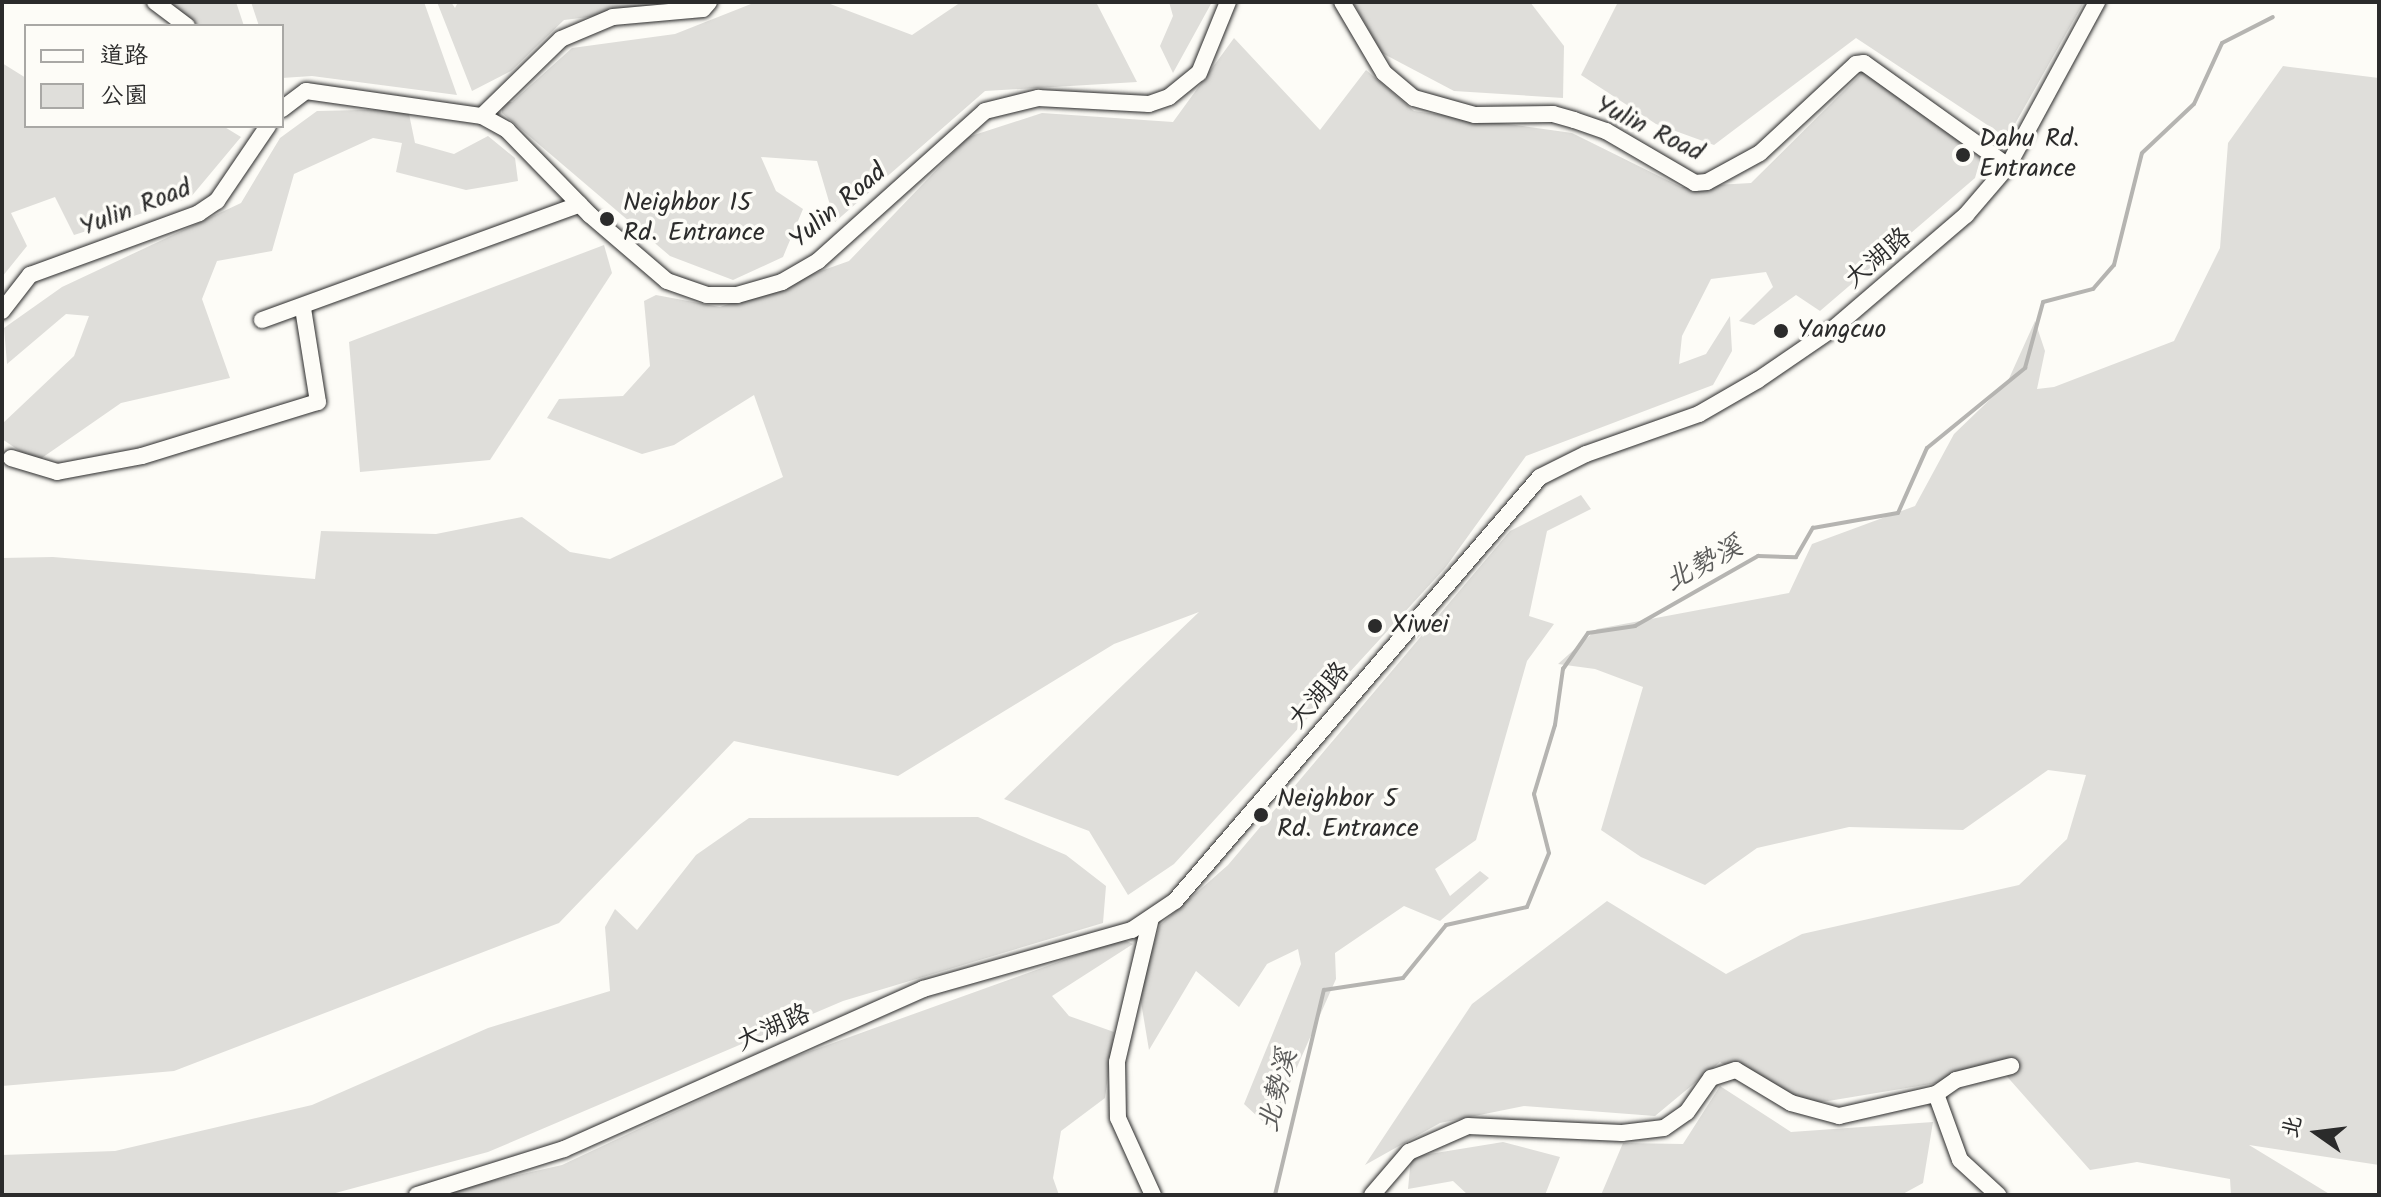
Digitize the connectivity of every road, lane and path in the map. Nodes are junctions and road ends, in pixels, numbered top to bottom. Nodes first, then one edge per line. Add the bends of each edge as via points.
1 (155, 2) edge
2 (709, 2) edge
3 (1228, 2) edge
4 (1342, 2) edge
5 (2097, 2) edge
6 (184, 24) edge
7 (284, 104) edge
8 (482, 116) junction
9 (267, 128) edge
10 (2008, 166) junction
11 (580, 204) junction
12 (303, 308) junction
13 (2, 311) edge
14 (262, 320) dead end
15 (11, 458) dead end
16 (1151, 918) junction
17 (2011, 1066) dead end
18 (1936, 1094) junction
19 (417, 1195) edge
20 (1153, 1195) edge
21 (1372, 1195) edge
22 (1998, 1195) edge

1 - 6 street
2 - 8 street via 703,9 613,17 561,39
3 - 11 street, Yulin Road via 1208,55 1186,87 1149,104 1069,97 1013,102 985,111 818,261 768,286 737,295 707,295 667,281
4 - 10 street, Yulin Road via 1384,73 1414,98 1475,115 1553,114 1574,120 1606,131 1695,183 1707,182 1760,153 1856,64 1864,63
5 - 10 street, 大湖路
7 - 8 street, Yulin Road via 306,91
8 - 11 street, Yulin Road via 516,138
9 - 13 street, Yulin Road via 217,201 199,213 30,275
10 - 16 street, 大湖路 via 1966,215 1901,274 1758,380 1699,414 1586,454 1540,477 1175,901
11 - 12 street via 397,268
12 - 14 street
12 - 15 street via 318,402 142,456 57,472
16 - 19 street, 大湖路 via 1132,930 923,989 564,1149
16 - 20 street via 1117,1062 1118,1118
17 - 18 street via 1956,1080
18 - 21 street via 1839,1116 1819,1114 1736,1070 1711,1078 1687,1112 1664,1128 1622,1133 1468,1126 1409,1152
18 - 22 street via 1960,1160

